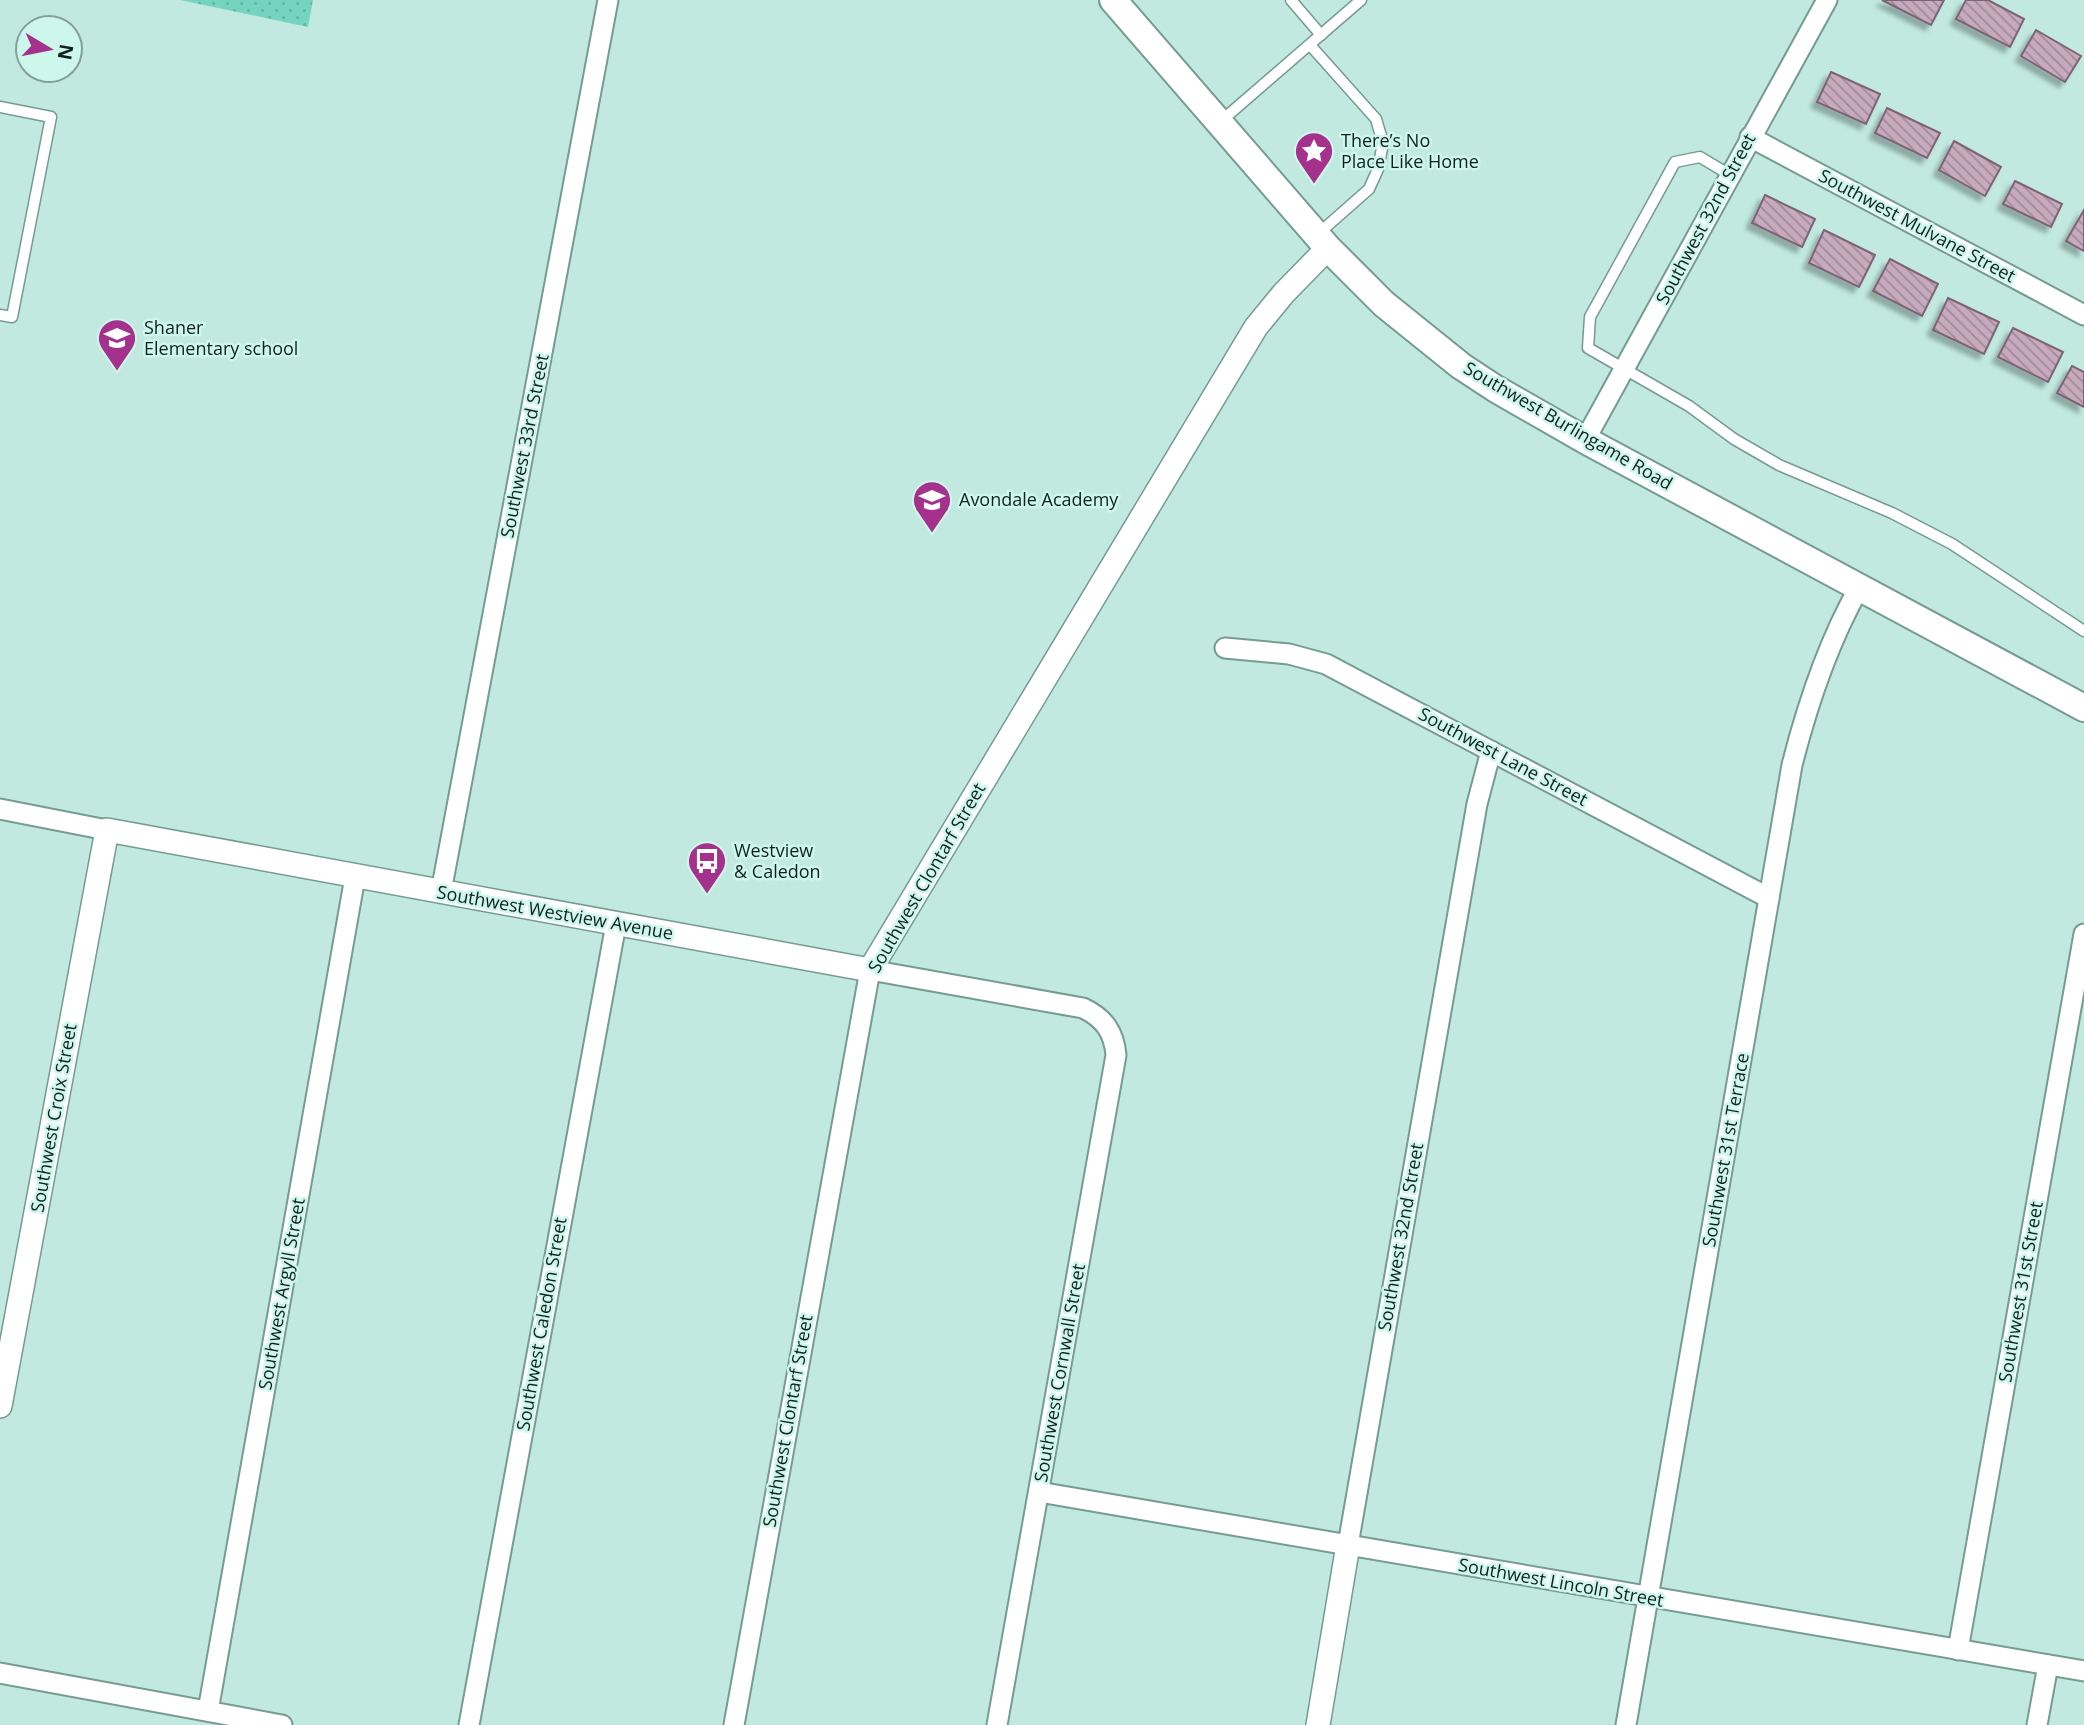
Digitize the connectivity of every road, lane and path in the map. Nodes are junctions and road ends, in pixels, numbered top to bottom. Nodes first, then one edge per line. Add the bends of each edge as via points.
1 (608, 0) edge
2 (1113, 0) edge
3 (1291, 0) edge
4 (1361, 0) edge
5 (1827, 0) edge
6 (1321, 35) junction
7 (1310, 45) junction
8 (0, 107) edge
9 (1219, 122) junction
10 (1750, 137) junction
11 (1730, 175) junction
12 (1322, 241) junction
13 (0, 315) edge
14 (2084, 315) edge
15 (1625, 369) junction
16 (1585, 440) junction
17 (1860, 586) junction
18 (2084, 631) edge
19 (1225, 648) dead end
20 (2084, 708) edge
21 (1491, 751) junction
22 (0, 810) edge
23 (107, 830) junction
24 (355, 877) junction
25 (441, 892) junction
26 (1769, 898) junction
27 (616, 924) junction
28 (2084, 934) edge
29 (870, 970) junction
30 (1105, 1023) joint
31 (0, 1406) edge
32 (1039, 1492) junction
33 (1348, 1545) junction
34 (1648, 1598) junction
35 (1958, 1650) junction
36 (2048, 1665) junction
37 (2084, 1671) edge
38 (0, 1673) edge
39 (208, 1711) junction
40 (282, 1725) edge
41 (469, 1725) edge
42 (734, 1725) edge
43 (997, 1725) edge
44 (1318, 1725) edge
45 (1626, 1725) edge
46 (2037, 1725) edge

1 - 25 street, Southwest 33rd Street
2 - 9 main road, Southwest Burlingame Road
3 - 6 lane
4 - 6 lane
5 - 10 street, Southwest 32nd Street
6 - 7 lane
7 - 9 lane
7 - 12 lane via 1376,118 1383,143 1369,189
8 - 13 lane via 51,117 12,317
9 - 12 main road, Southwest Burlingame Road
10 - 11 street, Southwest 32nd Street
10 - 14 street, Southwest Mulvane Street
11 - 15 street, Southwest 32nd Street
11 - 15 lane via 1700,157 1675,162 1591,317 1588,348
12 - 16 main road, Southwest Burlingame Road via 1384,304 1461,366
12 - 29 street, Southwest Clontarf Street via 1256,327
15 - 16 street, Southwest 32nd Street
15 - 18 lane via 1779,465 1952,544
16 - 17 main road, Southwest Burlingame Road
17 - 20 main road, Southwest Burlingame Road
17 - 26 street, Southwest 31st Terrace via 1835,633 1805,715
19 - 21 street, Southwest Lane Street via 1289,654 1326,664
21 - 26 street, Southwest Lane Street
21 - 33 street, Southwest 32nd Street via 1475,817
22 - 23 street, Southwest Westview Avenue
23 - 24 street, Southwest Westview Avenue
23 - 31 street, Southwest Croix Street
24 - 25 street, Southwest Westview Avenue
24 - 39 street, Southwest Argyll Street
25 - 27 street, Southwest Westview Avenue
26 - 34 street, Southwest 31st Terrace
27 - 29 street, Southwest Westview Avenue
27 - 41 street, Southwest Caledon Street
28 - 35 street, Southwest 31st Street
29 - 30 street, Southwest Westview Avenue via 1083,1008
29 - 42 street, Southwest Clontarf Street
30 - 32 street, Southwest Cornwall Street via 1115,1041 1116,1055
32 - 33 street, Southwest Lincoln Street
32 - 43 street, Southwest Cornwall Street
33 - 34 street, Southwest Lincoln Street
33 - 44 street, Southwest 32nd Street
34 - 35 street, Southwest Lincoln Street
34 - 45 street, Southwest 31st Terrace
35 - 36 street, Southwest Lincoln Street
36 - 37 street, Southwest Lincoln Street
36 - 46 street
38 - 39 street
39 - 40 street

